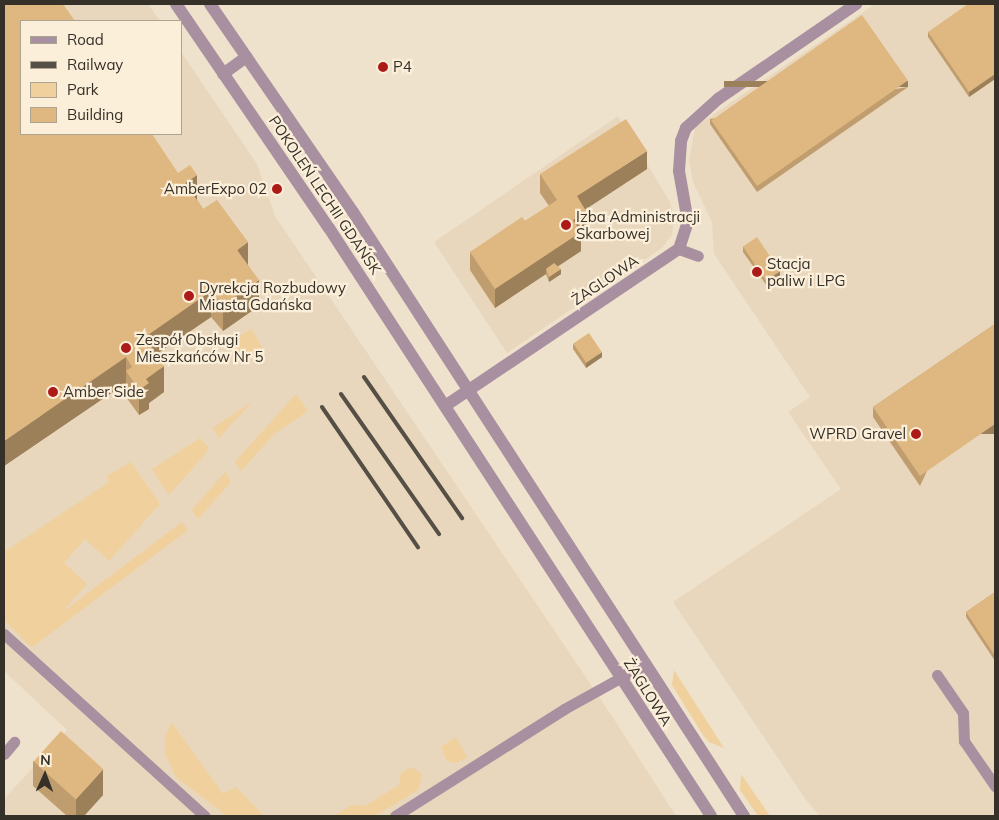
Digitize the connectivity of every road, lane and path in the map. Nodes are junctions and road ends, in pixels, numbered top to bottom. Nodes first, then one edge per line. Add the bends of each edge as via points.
1 (176, 4) edge
2 (210, 4) edge
3 (856, 4) edge
4 (246, 57) junction
5 (223, 74) junction
6 (679, 249) junction
7 (698, 256) dead end
8 (469, 391) junction
9 (445, 406) junction
10 (4, 634) edge
11 (646, 665) junction
12 (937, 675) dead end
13 (620, 678) junction
14 (14, 742) dead end
15 (4, 754) edge
16 (995, 786) edge
17 (205, 816) edge
18 (395, 816) edge
19 (711, 816) edge
20 (744, 816) edge

1 - 5 street, POKOLEŃ LECHII GDAŃSK
2 - 4 street, POKOLEŃ LECHII GDAŃSK
3 - 6 street via 718,99 686,128 681,141 679,171 688,222
4 - 5 street
4 - 8 street, POKOLEŃ LECHII GDAŃSK
5 - 9 street, POKOLEŃ LECHII GDAŃSK
6 - 7 lane
6 - 8 street, ŻAGLOWA
8 - 9 street, ŻAGLOWA
8 - 11 street, ŻAGLOWA
9 - 13 street, ŻAGLOWA
10 - 17 lane
11 - 13 street
11 - 20 street, ŻAGLOWA
12 - 16 lane via 963,713 964,741
13 - 18 lane via 564,709
13 - 19 street, ŻAGLOWA
14 - 15 lane

